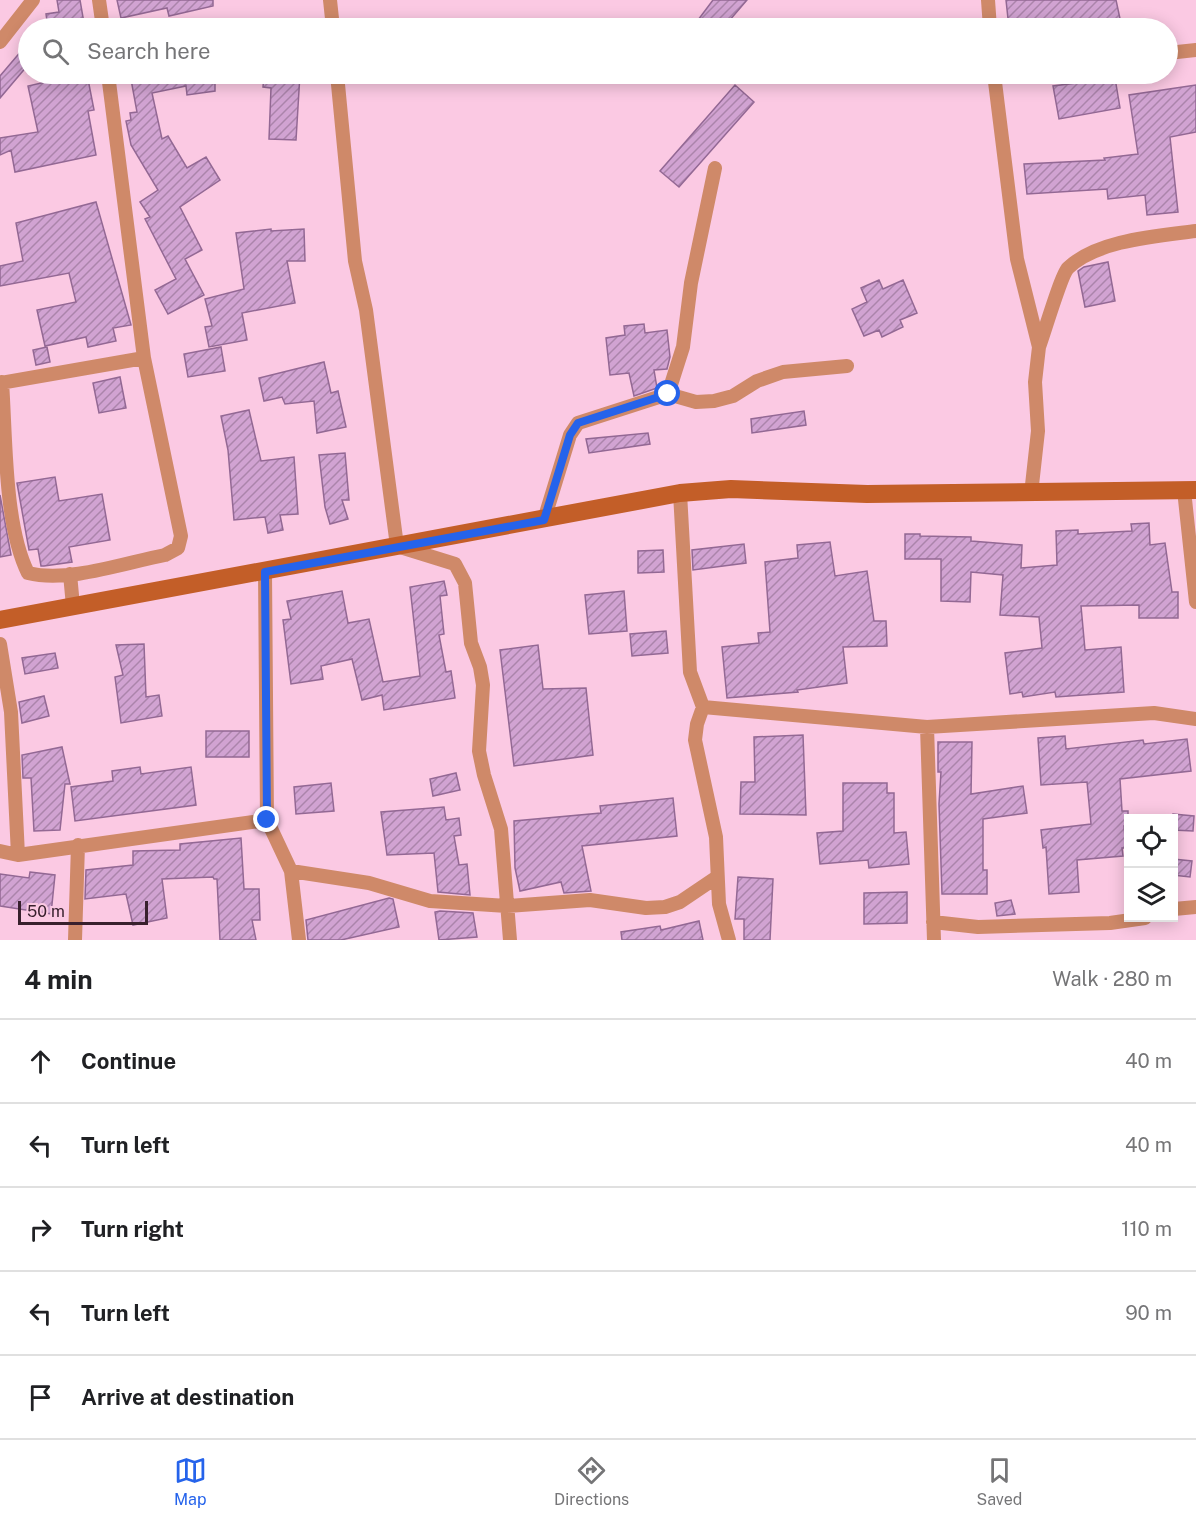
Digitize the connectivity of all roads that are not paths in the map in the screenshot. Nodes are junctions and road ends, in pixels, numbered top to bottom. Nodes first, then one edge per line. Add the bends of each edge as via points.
1 (33, 0) edge
2 (99, 0) edge
3 (330, 0) edge
4 (988, 0) edge
5 (19, 18) edge
6 (102, 18) edge
7 (332, 18) edge
8 (989, 18) edge
9 (18, 19) edge
10 (0, 42) edge
11 (1196, 50) edge
12 (1178, 52) edge
13 (109, 84) edge
14 (339, 84) edge
15 (995, 84) edge
16 (715, 168) dead end
17 (1196, 231) edge
18 (1039, 347) junction
19 (144, 358) junction
20 (847, 366) dead end
21 (1, 382) edge
22 (668, 394) junction
23 (1190, 490) edge
24 (680, 493) junction
25 (1031, 494) junction
26 (544, 520) junction
27 (397, 546) junction
28 (265, 572) junction
29 (70, 574) junction
30 (1196, 602) edge
31 (73, 606) junction
32 (0, 620) edge
33 (0, 644) edge
34 (704, 707) junction
35 (1196, 719) edge
36 (927, 727) junction
37 (267, 820) junction
38 (78, 845) junction
39 (0, 851) edge
40 (18, 855) junction
41 (291, 871) junction
42 (717, 877) junction
43 (507, 906) junction
44 (1196, 907) edge
45 (1178, 909) edge
46 (933, 921) junction
47 (1124, 921) edge
48 (75, 940) edge
49 (299, 940) edge
50 (510, 940) edge
51 (729, 940) edge
52 (934, 940) edge

1 - 5 street
2 - 6 street
3 - 7 street
4 - 8 street
9 - 10 street
11 - 12 street
13 - 19 street
14 - 27 street via 355,261 366,310
15 - 18 street via 1017,259
16 - 22 street via 691,283 683,347
17 - 18 street via 1135,240 1093,252 1066,269
18 - 25 street via 1035,382 1038,431
19 - 21 street
19 - 29 street via 181,536 178,548 165,555
20 - 22 street via 783,372 714,401 696,402
21 - 29 street via 10,495 21,558 28,573 44,577
22 - 26 street via 578,423 570,435
23 - 25 main road
23 - 30 street
24 - 25 main road via 731,489
24 - 26 main road
24 - 34 street via 690,672
26 - 27 main road
27 - 28 main road
27 - 43 street via 455,564 465,583 471,643 483,685 480,751 501,829
28 - 31 main road
28 - 37 street
29 - 31 street
31 - 32 main road
33 - 40 street via 11,712
34 - 36 street
34 - 42 street via 695,740 716,837
35 - 36 street via 1154,713
36 - 46 street
37 - 38 street
37 - 41 street
38 - 40 street
38 - 48 street
39 - 40 street
41 - 43 street via 369,883 430,901
41 - 49 street
42 - 43 street via 680,902 664,907 590,900
42 - 51 street via 719,904
43 - 50 street
44 - 45 street
46 - 47 street via 978,927
46 - 52 street

